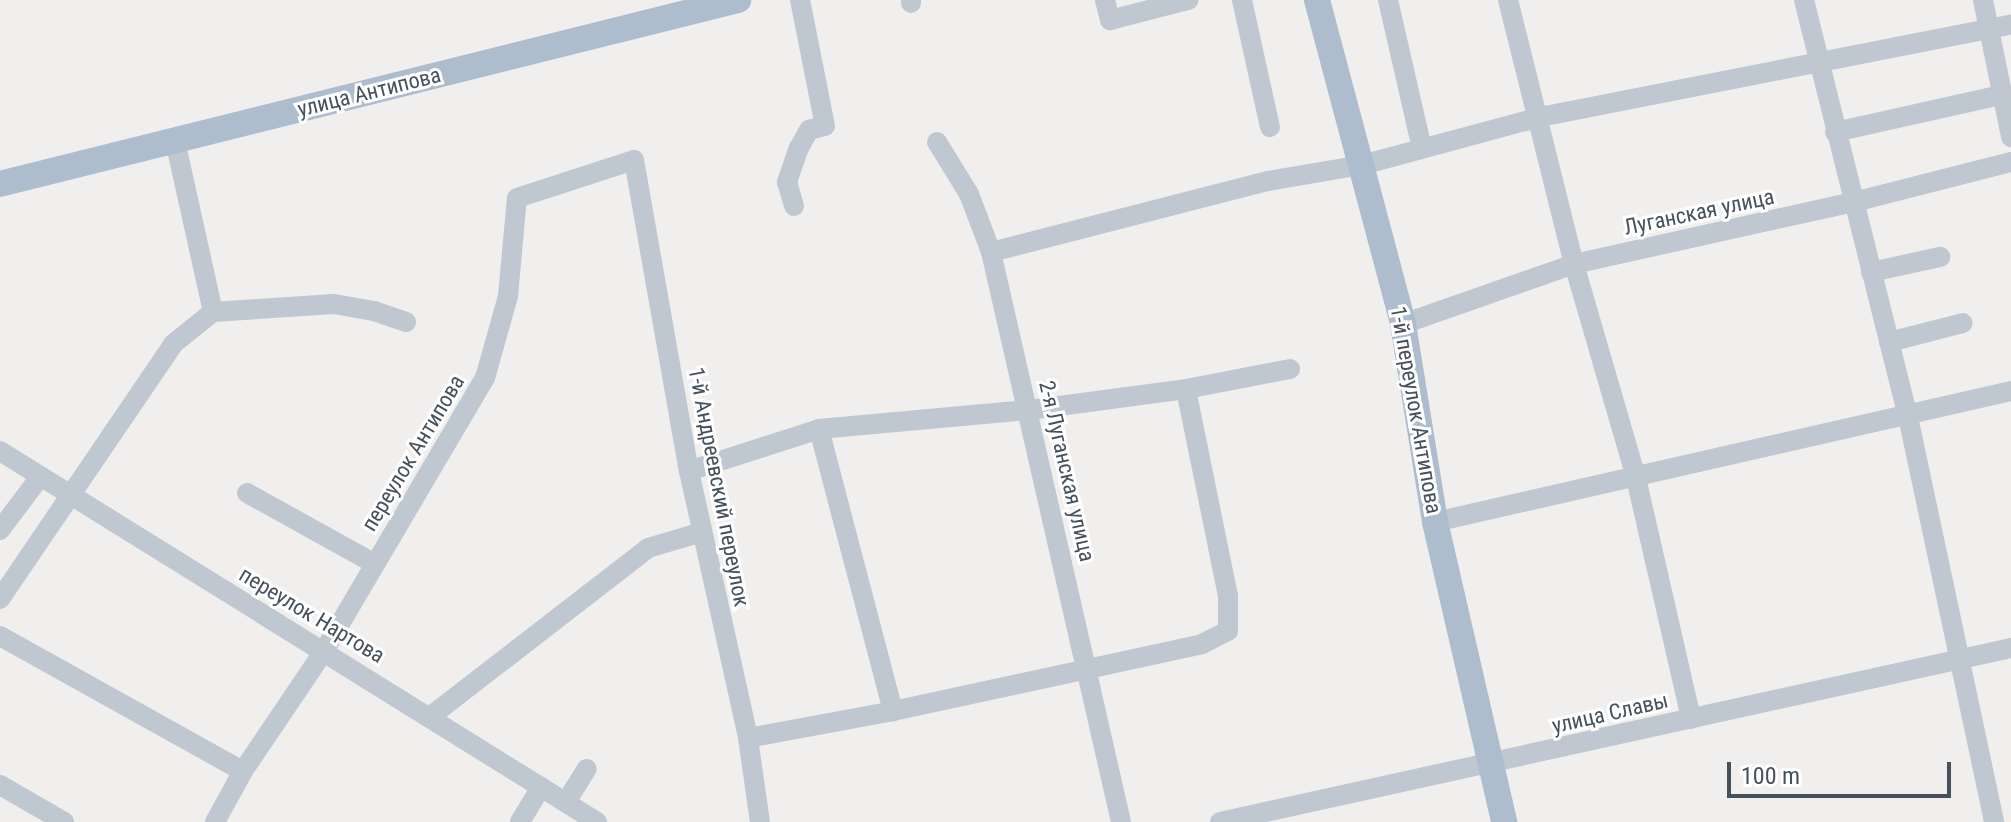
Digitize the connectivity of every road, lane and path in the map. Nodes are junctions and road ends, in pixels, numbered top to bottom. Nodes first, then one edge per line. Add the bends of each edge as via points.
1 (738, 0) edge
2 (800, 0) edge
3 (1105, 0) edge
4 (1188, 0) edge
5 (1242, 0) edge
6 (1317, 0) edge
7 (1388, 0) edge
8 (1508, 0) edge
9 (1804, 0) edge
10 (1983, 0) edge
11 (2011, 25) edge
12 (1989, 30) junction
13 (1821, 64) junction
14 (2001, 95) junction
15 (1540, 117) junction
16 (1270, 127) dead end
17 (1835, 132) junction
18 (2011, 137) edge
19 (175, 141) junction
20 (937, 142) dead end
21 (1422, 148) junction
22 (634, 160) joint
23 (2011, 162) edge
24 (1362, 165) junction
25 (0, 184) edge
26 (1854, 202) junction
27 (794, 206) dead end
28 (991, 252) junction
29 (1940, 257) dead end
30 (1574, 264) junction
31 (1871, 272) junction
32 (213, 312) junction
33 (406, 322) dead end
34 (1963, 323) dead end
35 (1403, 324) junction
36 (1889, 342) junction
37 (1290, 369) dead end
38 (1186, 389) junction
39 (2011, 391) edge
40 (1029, 410) junction
41 (1907, 412) junction
42 (819, 429) junction
43 (0, 451) edge
44 (689, 471) junction
45 (40, 477) junction
46 (1636, 478) junction
47 (247, 493) dead end
48 (71, 496) junction
49 (1435, 522) junction
50 (0, 530) edge
51 (702, 532) junction
52 (375, 564) junction
53 (0, 599) edge
54 (0, 636) edge
55 (2011, 648) edge
56 (324, 651) junction
57 (1959, 659) junction
58 (1087, 668) junction
59 (893, 711) junction
60 (431, 716) junction
61 (1691, 719) junction
62 (748, 738) junction
63 (1489, 765) junction
64 (587, 769) dead end
65 (243, 771) junction
66 (0, 785) edge
67 (541, 787) junction
68 (566, 802) junction
69 (64, 822) edge
70 (215, 822) edge
71 (520, 822) edge
72 (597, 822) edge
73 (760, 822) edge
74 (1121, 822) edge
75 (1220, 822) edge
76 (1504, 822) edge
77 (1994, 822) edge

1 - 19 main road, улица Антипова
2 - 27 street via 825,126 809,130 799,148 787,182
3 - 4 street via 1110,20
5 - 16 street
6 - 24 main road, 1-й переулок Антипова
7 - 21 street
8 - 15 street
9 - 13 street
10 - 12 street
11 - 12 street
12 - 13 street
12 - 14 street
13 - 15 street
13 - 17 street
14 - 17 street
14 - 18 street
15 - 21 street
15 - 30 street
17 - 26 street
19 - 25 main road, улица Антипова
19 - 32 street
20 - 28 street, 2-я Луганская улица via 969,194
21 - 24 street
22 - 44 street, 1-й Андреевский переулок
22 - 52 street, переулок Антипова via 517,198 508,296 485,378
23 - 26 street, Луганская улица
24 - 28 street via 1268,181
24 - 35 main road, 1-й переулок Антипова
26 - 30 street, Луганская улица
26 - 31 street
28 - 40 street, 2-я Луганская улица
29 - 31 street
30 - 35 street, Луганская улица
30 - 46 street
31 - 36 street
32 - 33 street via 334,304
32 - 48 street via 173,344
34 - 36 street
35 - 49 main road, 1-й переулок Антипова
36 - 41 street
37 - 38 street
38 - 40 street
38 - 58 street via 1228,596 1228,631 1202,644
39 - 41 street
40 - 42 street
40 - 58 street, 2-я Луганская улица
41 - 46 street
41 - 57 street
42 - 44 street
42 - 59 street
43 - 45 street, переулок Нартова
44 - 51 street, 1-й Андреевский переулок
45 - 48 street, переулок Нартова
45 - 50 street
46 - 49 street
46 - 61 street
47 - 52 street
48 - 53 street
48 - 56 street, переулок Нартова
49 - 63 main road, 1-й переулок Антипова
51 - 60 street via 648,548
51 - 62 street, 1-й Андреевский переулок
52 - 56 street, переулок Антипова
54 - 65 street
55 - 57 street, улица Славы
56 - 60 street, переулок Нартова
56 - 65 street, переулок Антипова
57 - 61 street, улица Славы
57 - 77 street
58 - 59 street
58 - 74 street, 2-я Луганская улица
59 - 62 street
60 - 67 street, переулок Нартова
61 - 63 street, улица Славы
62 - 73 street, 1-й Андреевский переулок
63 - 75 street, улица Славы
63 - 76 main road, 1-й переулок Антипова
64 - 68 street
65 - 70 street, переулок Антипова
66 - 69 street
67 - 68 street, переулок Нартова
67 - 71 street
68 - 72 street, переулок Нартова

